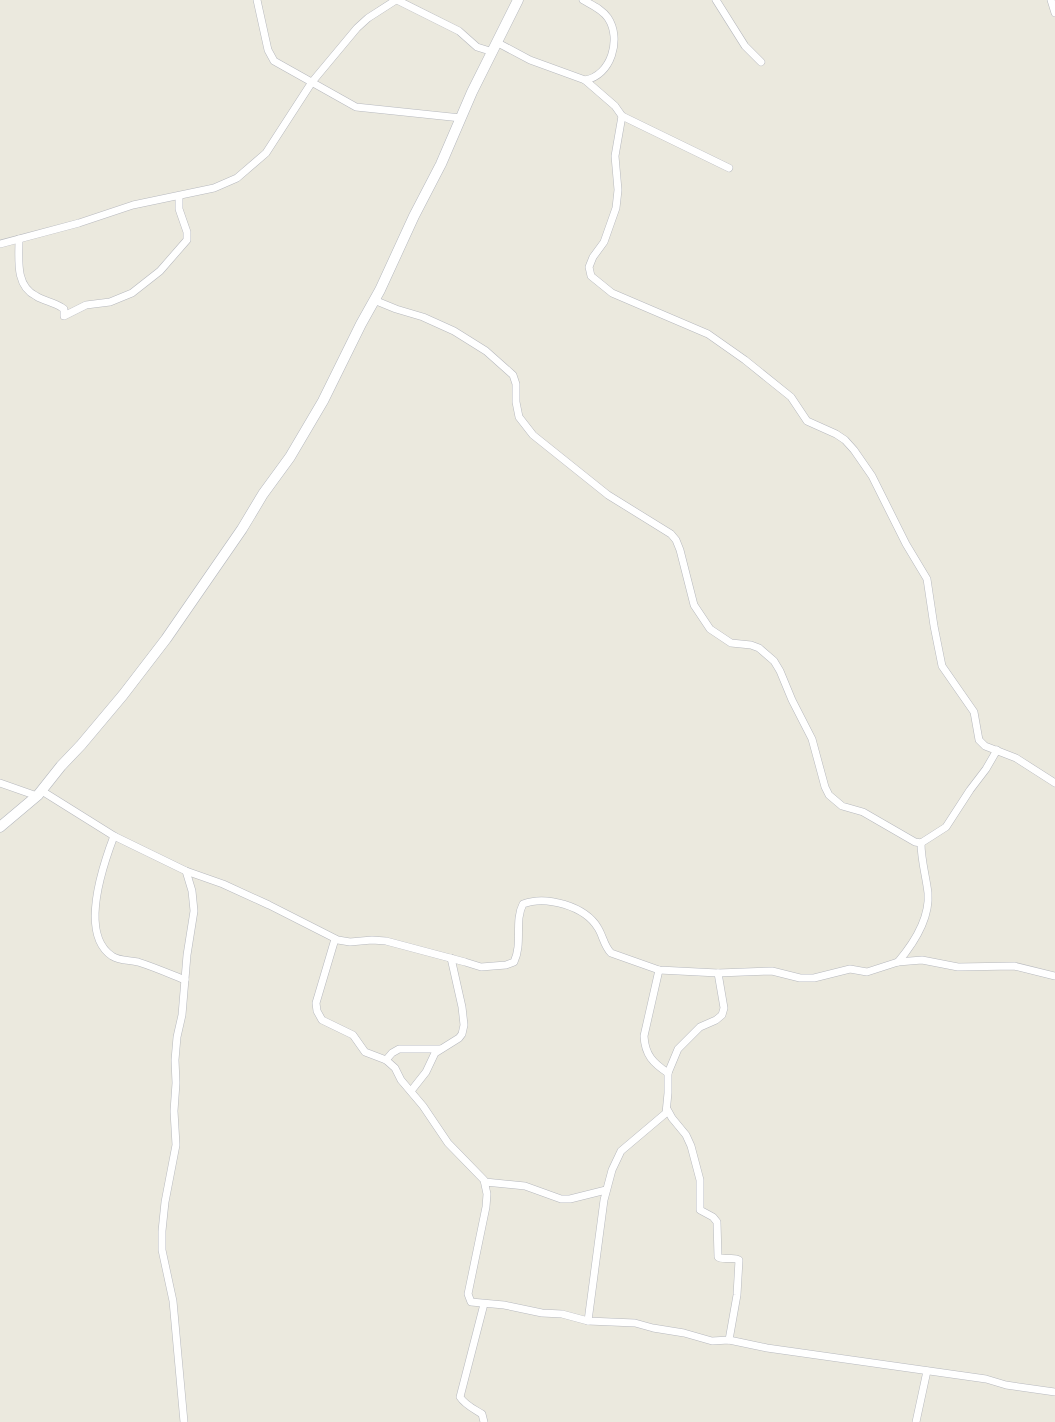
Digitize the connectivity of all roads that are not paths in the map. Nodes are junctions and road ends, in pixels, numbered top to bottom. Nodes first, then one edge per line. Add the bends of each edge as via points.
1 (257, 0) edge
2 (397, 0) edge
3 (518, 0) edge
4 (583, 0) edge
5 (716, 0) edge
6 (1051, 0) edge
7 (1055, 13) edge
8 (495, 48) junction
9 (761, 62) dead end
10 (585, 80) junction
11 (312, 82) junction
12 (320, 88) junction
13 (306, 92) junction
14 (622, 116) junction
15 (461, 118) junction
16 (729, 168) dead end
17 (179, 196) junction
18 (19, 239) junction
19 (0, 244) edge
20 (374, 300) junction
21 (997, 750) junction
22 (0, 783) edge
23 (1055, 783) edge
24 (39, 793) junction
25 (0, 827) edge
26 (114, 836) junction
27 (921, 843) junction
28 (186, 872) junction
29 (335, 939) junction
30 (451, 958) junction
31 (898, 962) junction
32 (659, 970) junction
33 (718, 973) junction
34 (1055, 976) edge
35 (185, 980) junction
36 (440, 1049) junction
37 (386, 1060) junction
38 (668, 1072) junction
39 (411, 1091) junction
40 (667, 1110) junction
41 (485, 1182) junction
42 (606, 1190) junction
43 (484, 1304) junction
44 (588, 1321) junction
45 (729, 1340) junction
46 (927, 1371) junction
47 (1055, 1392) edge
48 (184, 1422) edge
49 (484, 1422) edge
50 (916, 1422) edge

1 - 11 street via 272,59
2 - 8 street via 459,31 477,47
2 - 11 street via 357,28
3 - 8 street
4 - 10 street via 607,16 615,44 600,74
5 - 9 street via 745,46
6 - 7 street
8 - 10 street
8 - 15 street
10 - 14 street
11 - 12 street
11 - 13 street
12 - 13 street
12 - 15 street via 356,107
13 - 17 street via 266,153 246,171 214,188
14 - 16 street
14 - 21 street via 615,156 616,208 604,242 589,266 591,276 612,293 696,328 719,342 791,397 807,421 836,434 854,450 883,496 927,579 942,666 974,712 979,740
15 - 20 street
17 - 18 street
17 - 18 street via 187,237 170,261 132,294 110,302 86,305 64,316 64,309 26,290 19,270
18 - 19 street
20 - 24 street via 323,401 242,529 166,639
20 - 27 street via 454,331 500,362 515,380 519,416 533,435 608,494 676,540 694,605 710,629 731,643 759,648 774,661 812,739 829,795 842,806 862,812
21 - 23 street
21 - 27 street via 946,827
22 - 24 street
24 - 25 street
24 - 26 street
26 - 28 street
26 - 35 street via 100,878 96,922 98,940 115,958
27 - 31 street via 928,910 908,950
28 - 29 street via 223,884
28 - 35 street via 194,911
29 - 30 street via 386,941
29 - 37 street via 316,1003 319,1016 353,1035 368,1054
30 - 32 street via 481,967 514,962 523,904 545,901 561,903 587,917 600,930 610,953
30 - 36 street via 464,1025 459,1038
31 - 33 street via 867,972 850,969 814,978 772,971
31 - 34 street via 922,960 958,968 1014,966
32 - 33 street
32 - 38 street via 644,1042 649,1058
33 - 38 street via 724,1008 722,1015 685,1040
35 - 48 street via 175,1060 176,1145 162,1231 162,1250 173,1301
36 - 37 street via 399,1049
36 - 39 street
37 - 39 street
38 - 40 street
39 - 41 street via 448,1143
40 - 42 street via 621,1151
40 - 45 street via 691,1146 700,1180 700,1210 713,1216 717,1222 718,1257 740,1260
41 - 42 street via 525,1186 561,1199
41 - 43 street via 486,1207 468,1294 471,1302
42 - 44 street
43 - 44 street via 562,1314
43 - 49 street via 460,1397 482,1414
44 - 45 street via 635,1323 712,1341
45 - 46 street
46 - 47 street
46 - 50 street

